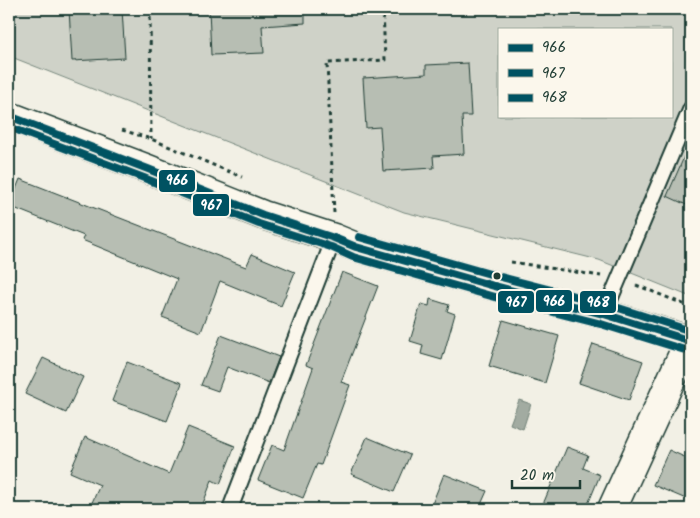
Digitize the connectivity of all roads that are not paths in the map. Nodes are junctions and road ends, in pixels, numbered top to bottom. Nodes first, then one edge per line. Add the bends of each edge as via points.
1 (691, 108) edge
2 (9, 116) edge
3 (334, 238) junction
4 (604, 314) junction
5 (690, 341) edge
6 (230, 509) edge
7 (612, 509) edge

1 - 4 lane
2 - 3 street via 263,215
3 - 4 street via 494,286
3 - 6 lane
4 - 5 street
5 - 7 street

